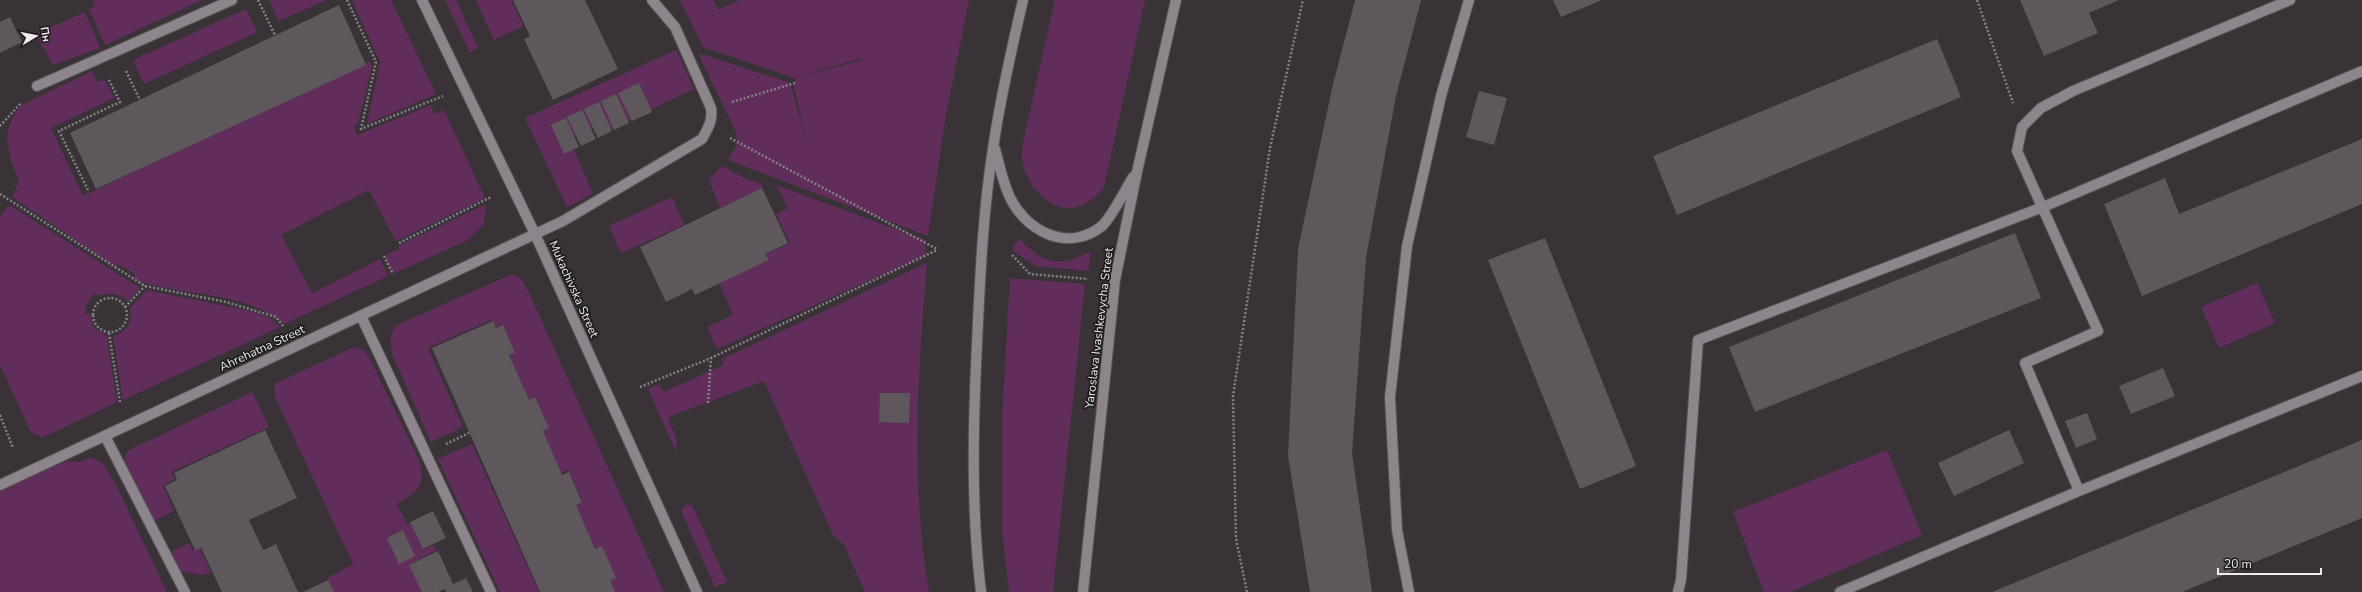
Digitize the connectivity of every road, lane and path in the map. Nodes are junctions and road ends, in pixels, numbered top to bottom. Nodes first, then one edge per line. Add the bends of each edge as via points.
1 (232, 0) edge
2 (258, 0) edge
3 (347, 0) edge
4 (422, 0) edge
5 (652, 0) edge
6 (1023, 0) edge
7 (1176, 0) edge
8 (1303, 0) edge
9 (1469, 0) edge
10 (1977, 0) edge
11 (2290, 0) edge
12 (275, 35) dead end
13 (116, 51) junction
14 (2362, 71) edge
15 (107, 76) dead end
16 (795, 83) dead end
17 (37, 86) joint
18 (444, 95) dead end
19 (140, 100) dead end
20 (711, 108) junction
21 (0, 126) edge
22 (710, 127) junction
23 (2022, 127) junction
24 (994, 143) junction
25 (1137, 172) junction
26 (88, 190) dead end
27 (0, 194) edge
28 (491, 197) dead end
29 (2043, 207) junction
30 (534, 234) junction
31 (398, 243) dead end
32 (1012, 255) dead end
33 (384, 256) dead end
34 (395, 278) dead end
35 (1088, 279) dead end
36 (145, 286) junction
37 (125, 307) junction
38 (361, 316) junction
39 (287, 331) dead end
40 (109, 333) junction
41 (711, 358) junction
42 (2362, 376) edge
43 (640, 387) dead end
44 (708, 403) dead end
45 (121, 407) dead end
46 (0, 415) edge
47 (105, 436) junction
48 (13, 448) dead end
49 (0, 485) edge
50 (2079, 491) junction
51 (185, 592) edge
52 (491, 592) edge
53 (697, 592) edge
54 (981, 592) edge
55 (1083, 592) edge
56 (1247, 592) edge
57 (1409, 592) edge
58 (1678, 592) edge
59 (1840, 592) edge

1 - 13 main road
2 - 12 path
3 - 18 path via 376,62 361,129
4 - 30 main road, Mukachivska Street
5 - 20 main road via 675,27
6 - 24 main road
7 - 25 main road, Yaroslava Ivashkevycha Street
8 - 56 path via 1270,148 1233,396 1236,539
9 - 57 main road via 1441,96 1407,246 1391,389 1397,530
10 - 23 path
11 - 23 main road via 2073,91 2041,108
13 - 17 main road
13 - 19 path
14 - 29 main road
15 - 26 path via 120,102 58,131
16 - 20 path
17 - 21 path
20 - 22 main road via 713,117
22 - 30 main road, Ahrehatna Street via 702,139 563,221
22 - 41 path via 937,250
23 - 29 main road via 2018,150
24 - 25 main road via 1008,194 1024,218 1041,233 1064,238 1081,237 1102,225
24 - 54 main road via 982,253 974,398 977,563
25 - 55 main road, Yaroslava Ivashkevycha Street via 1116,280
27 - 36 path
28 - 31 path
29 - 50 main road via 2098,331 2025,363
29 - 58 main road via 1698,340 1681,580
30 - 38 main road, Ahrehatna Street
30 - 53 main road, Mukachivska Street
32 - 35 path via 1030,274
33 - 34 path
36 - 37 path
36 - 39 path via 226,302 276,317
37 - 40 path via 125,325 118,331
37 - 40 path via 119,300 110,298 101,300 95,306 92,315 94,324 100,331
38 - 47 main road, Ahrehatna Street
38 - 52 main road
40 - 45 path
41 - 43 path
41 - 44 path
42 - 50 main road
46 - 48 path
47 - 49 main road, Ahrehatna Street
47 - 51 main road
50 - 59 main road

